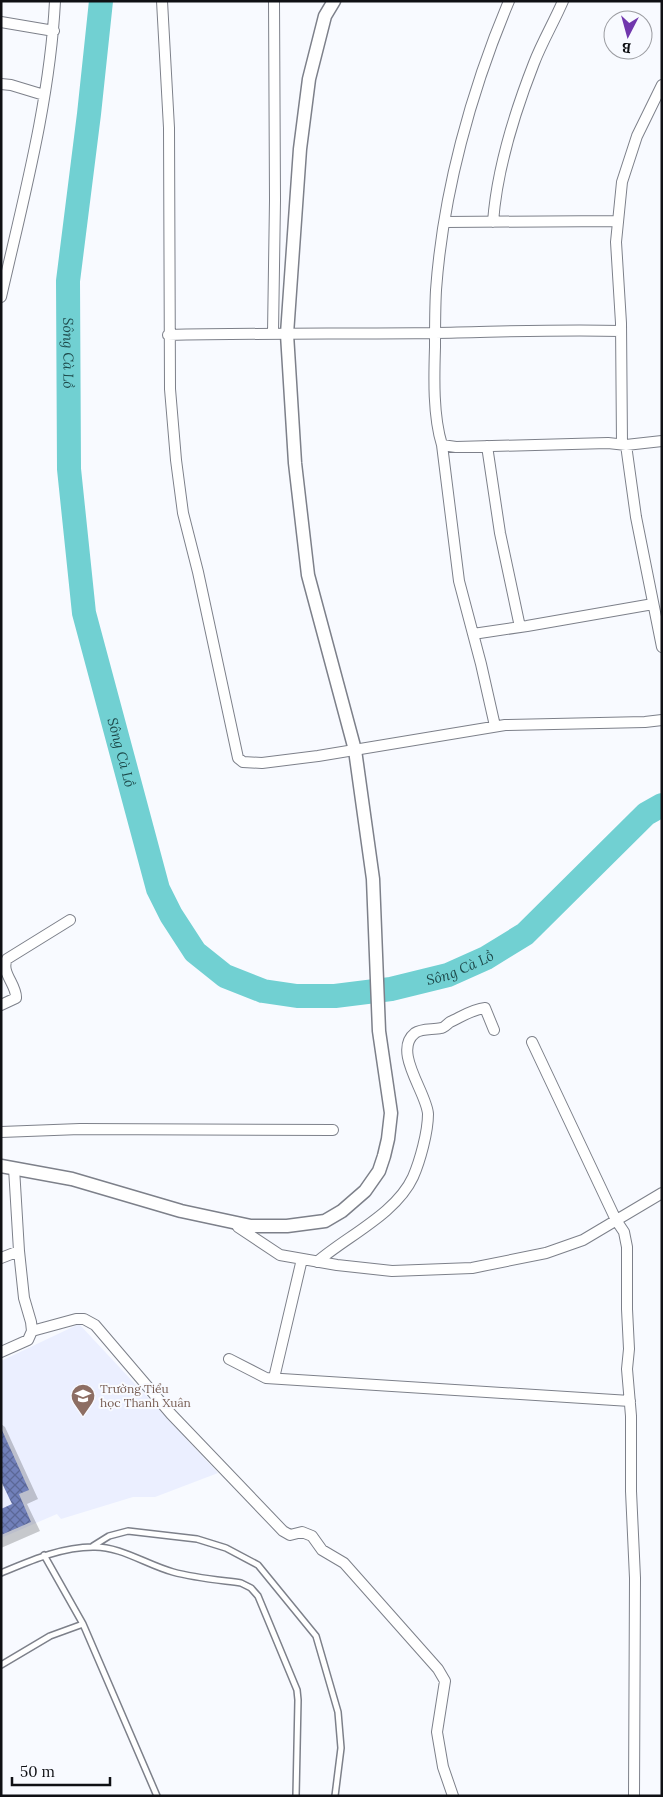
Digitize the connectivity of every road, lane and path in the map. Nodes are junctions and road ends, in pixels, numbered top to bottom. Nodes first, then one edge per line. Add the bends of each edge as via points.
1 (55, 1) edge
2 (162, 1) edge
3 (274, 1) edge
4 (334, 1) edge
5 (508, 1) edge
6 (563, 1) edge
7 (1, 22) edge
8 (54, 32) junction
9 (1, 84) edge
10 (662, 85) edge
11 (44, 95) junction
12 (618, 221) junction
13 (445, 222) junction
14 (493, 222) junction
15 (1, 298) edge
16 (621, 331) junction
17 (273, 333) junction
18 (435, 333) junction
19 (287, 334) junction
20 (168, 335) junction
21 (662, 442) edge
22 (442, 445) junction
23 (624, 445) junction
24 (487, 446) junction
25 (654, 604) junction
26 (520, 627) junction
27 (473, 634) junction
28 (662, 647) edge
29 (662, 720) edge
30 (495, 726) junction
31 (355, 750) junction
32 (70, 920) dead end
33 (1, 1005) edge
34 (494, 1030) dead end
35 (532, 1042) dead end
36 (333, 1130) dead end
37 (1, 1132) edge
38 (1, 1166) edge
39 (14, 1168) junction
40 (662, 1193) edge
41 (616, 1220) junction
42 (235, 1222) junction
43 (19, 1251) junction
44 (1, 1258) edge
45 (302, 1259) junction
46 (317, 1262) junction
47 (32, 1331) junction
48 (1, 1352) edge
49 (229, 1359) dead end
50 (274, 1378) junction
51 (630, 1401) junction
52 (93, 1546) junction
53 (44, 1555) junction
54 (1, 1574) edge
55 (83, 1624) junction
56 (1, 1665) edge
57 (158, 1796) edge
58 (296, 1796) edge
59 (335, 1796) edge
60 (453, 1796) edge
61 (634, 1796) edge

1 - 8 street
2 - 20 street via 169,128
3 - 17 street
4 - 19 street via 325,16 309,79 300,149
5 - 13 street via 468,114
6 - 14 street via 534,62 506,148
7 - 8 street
8 - 11 street
9 - 11 street
10 - 12 street via 636,136 622,182
11 - 15 street
12 - 14 street
12 - 16 street via 616,242
13 - 14 street
13 - 18 street via 436,290
16 - 18 street via 561,329
16 - 23 street
17 - 19 street
17 - 20 street
18 - 19 street
18 - 22 street via 434,375 438,434
19 - 31 street via 295,464 308,575
20 - 31 street via 183,513 238,758 243,762 262,762
21 - 23 street
22 - 24 street
22 - 27 street via 459,581
23 - 24 street
23 - 25 street
24 - 26 street via 500,533
25 - 26 street
25 - 28 street
26 - 27 street
27 - 30 street
29 - 30 street
30 - 31 street
31 - 42 street via 374,879 379,1031 390,1113 388,1139 379,1171 365,1192 325,1221 287,1226 251,1226
32 - 33 street via 7,959 5,968 16,998
34 - 46 street via 485,1008 441,1028 416,1032 409,1040 406,1052 428,1113 413,1176 404,1192 375,1220
35 - 41 street
36 - 37 street via 80,1129
38 - 39 street
39 - 42 street via 72,1179 181,1211
39 - 43 street
40 - 41 street
41 - 46 street via 583,1240 546,1253 472,1268 392,1271
41 - 51 street via 624,1232 627,1247
42 - 45 street via 280,1255
43 - 44 street
43 - 47 street via 24,1298
45 - 46 street
45 - 50 street
47 - 48 street via 28,1340
47 - 60 street via 76,1319 84,1319 95,1326 171,1414 283,1531 290,1535 302,1532 312,1536 322,1550 344,1563 445,1681 437,1732 443,1767
49 - 50 street via 266,1378
50 - 51 street
51 - 61 street via 635,1595
52 - 53 lane
52 - 58 lane via 112,1549 180,1574 241,1583 258,1596 297,1690
52 - 59 lane via 109,1536 128,1532 197,1539 226,1548 258,1565 316,1636 338,1712 341,1748
53 - 54 lane
53 - 55 lane
55 - 56 lane via 50,1636
55 - 57 lane

